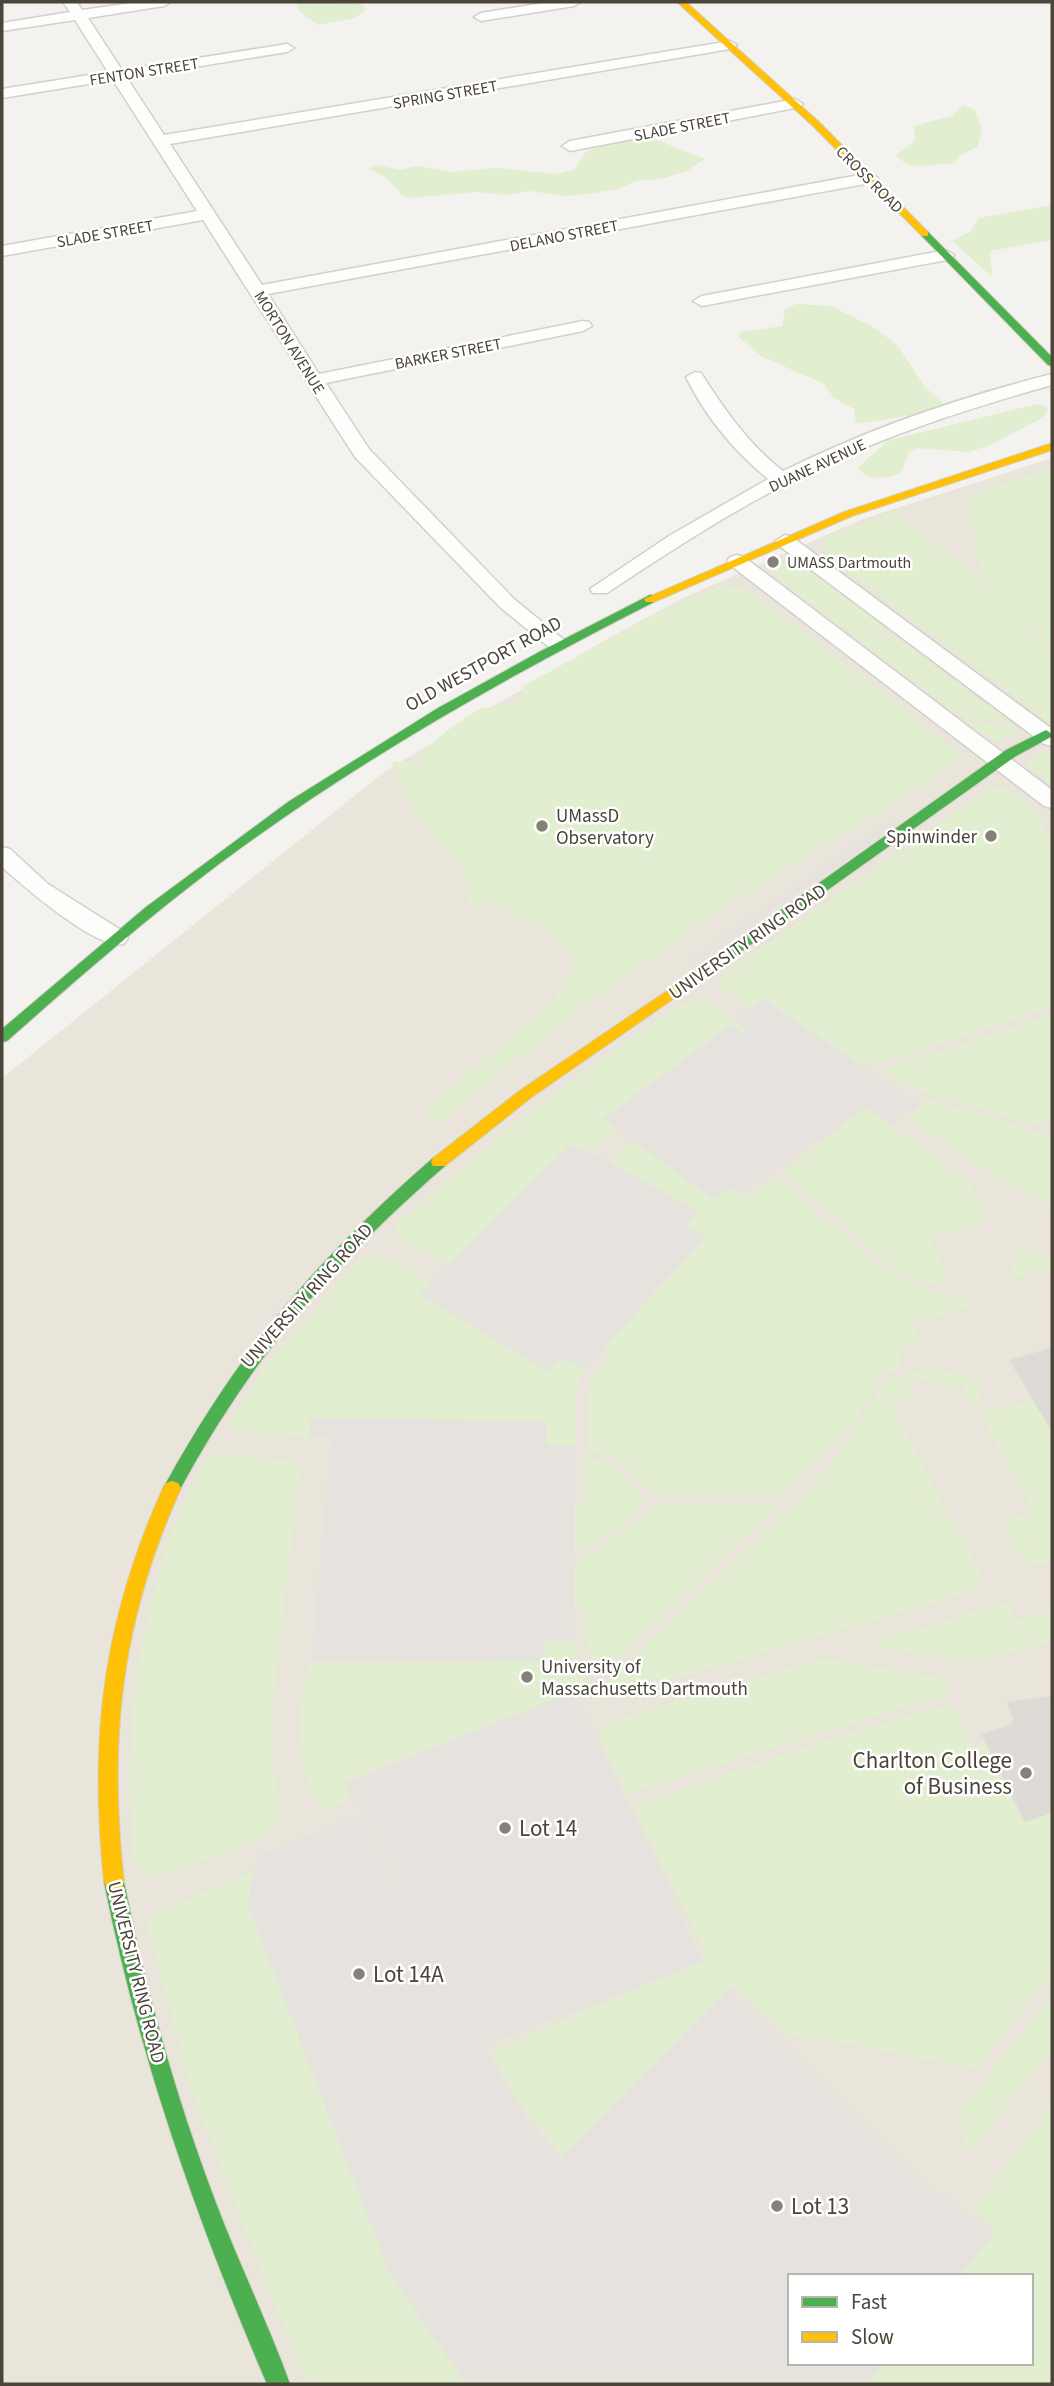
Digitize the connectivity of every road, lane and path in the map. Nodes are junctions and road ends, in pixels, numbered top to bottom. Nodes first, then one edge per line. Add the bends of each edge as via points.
1 (164, 2) edge
2 (574, 2) edge
3 (681, 2) edge
4 (73, 8) edge
5 (481, 17) dead end
6 (2, 27) edge
7 (730, 45) junction
8 (287, 48) dead end
9 (118, 75) junction
10 (2, 94) edge
11 (794, 104) junction
12 (159, 141) junction
13 (570, 146) dead end
14 (870, 178) junction
15 (209, 214) junction
16 (2, 251) edge
17 (946, 255) junction
18 (258, 291) junction
19 (702, 301) dead end
20 (583, 326) dead end
21 (1052, 363) edge
22 (695, 377) dead end
23 (1052, 379) edge
24 (314, 380) junction
25 (1052, 446) edge
26 (782, 480) junction
27 (785, 541) junction
28 (737, 561) junction
29 (600, 589) dead end
30 (557, 644) junction
31 (1049, 736) edge
32 (1000, 761) junction
33 (1032, 785) junction
34 (1052, 801) edge
35 (1052, 810) edge
36 (2, 854) edge
37 (116, 938) junction
38 (2, 1037) edge
39 (279, 2384) edge

1 - 4 street
2 - 5 street
3 - 7 street, CROSS ROAD
4 - 6 street
4 - 9 street, MORTON AVENUE
7 - 11 street, CROSS ROAD
7 - 12 street, SPRING STREET
8 - 9 street, FENTON STREET
9 - 10 street, FENTON STREET
9 - 12 street, MORTON AVENUE
11 - 13 street, SLADE STREET
11 - 14 street, CROSS ROAD
12 - 15 street, MORTON AVENUE
14 - 17 street, CROSS ROAD
14 - 18 street, DELANO STREET
15 - 16 street, SLADE STREET
15 - 18 street, MORTON AVENUE
17 - 19 street
17 - 21 street, CROSS ROAD
18 - 24 street, MORTON AVENUE
20 - 24 street, BARKER STREET
22 - 26 street via 703,396 757,461
23 - 26 street, DUANE AVENUE via 863,442
24 - 30 street, MORTON AVENUE via 362,453 390,485 507,603
25 - 27 street, OLD WESTPORT ROAD via 906,493
26 - 29 street, DUANE AVENUE
27 - 28 street, OLD WESTPORT ROAD
27 - 31 street, UNIVERSITY RING ROAD
28 - 30 street, OLD WESTPORT ROAD
28 - 32 street
30 - 37 street, OLD WESTPORT ROAD via 448,705 331,779
31 - 32 street, UNIVERSITY RING ROAD
32 - 33 street
32 - 39 street, UNIVERSITY RING ROAD via 520,1098 405,1192 331,1263 260,1342 231,1379 172,1481 139,1564 117,1658 106,1760 113,1873 143,2007 182,2137
33 - 34 street
33 - 35 street
36 - 37 street via 40,889
37 - 38 street, OLD WESTPORT ROAD

